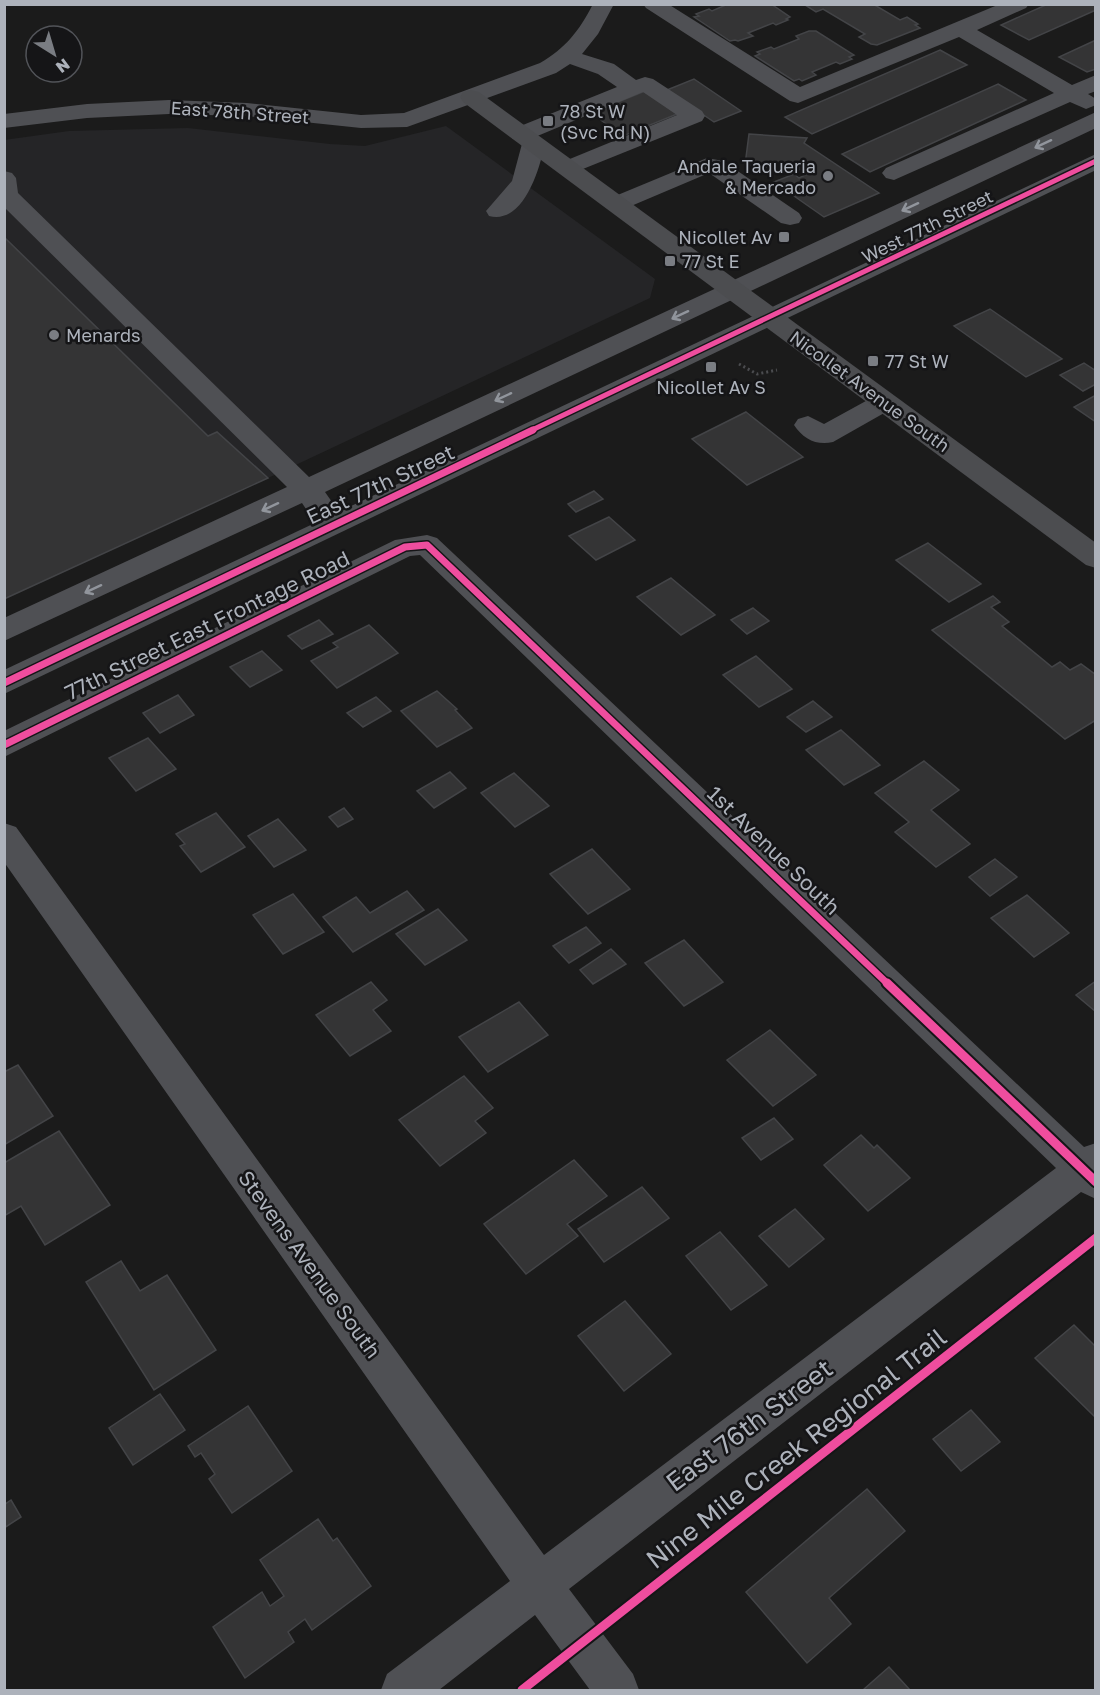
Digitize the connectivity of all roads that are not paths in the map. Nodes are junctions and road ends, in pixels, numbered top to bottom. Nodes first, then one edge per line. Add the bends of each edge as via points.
1 (604, 4) edge
2 (653, 4) edge
3 (1019, 4) edge
4 (960, 29) junction
5 (569, 57) junction
6 (1095, 82) edge
7 (634, 88) junction
8 (1070, 93) junction
9 (471, 97) junction
10 (1095, 108) edge
11 (579, 110) junction
12 (1095, 119) edge
13 (4, 121) edge
14 (527, 138) junction
15 (628, 144) junction
16 (1095, 161) edge
17 (568, 168) junction
18 (894, 173) dead end
19 (4, 178) edge
20 (616, 204) junction
21 (498, 211) dead end
22 (790, 218) dead end
23 (733, 290) junction
24 (771, 318) junction
25 (884, 402) junction
26 (808, 425) dead end
27 (306, 490) junction
28 (427, 545) joint
29 (1095, 558) edge
30 (4, 631) edge
31 (4, 673) edge
32 (4, 682) edge
33 (4, 745) edge
34 (4, 836) edge
35 (1091, 1170) edge
36 (540, 1585) junction
37 (403, 1690) edge
38 (617, 1690) edge

1 - 5 street
2 - 4 street via 682,13 798,96
3 - 4 street
4 - 8 street
5 - 7 street via 606,69
5 - 9 street, East 78th Street
6 - 8 street
7 - 11 street
7 - 15 street via 645,84 694,116
8 - 10 street
8 - 18 street
9 - 13 street, East 78th Street via 407,120 382,123 225,108 146,106
9 - 14 main road, Nicollet Avenue South
11 - 14 street
11 - 15 street
12 -> 23 street, West 77th Street
14 - 17 main road, Nicollet Avenue South
14 - 21 street via 528,175 520,190
15 - 17 street
16 - 24 street, West 77th Street
17 - 20 main road, Nicollet Avenue South
19 - 27 street via 6,195
20 - 22 street via 715,165
20 - 23 main road, Nicollet Avenue South
23 - 24 main road, Nicollet Avenue South
23 -> 27 street, East 77th Street
24 - 25 main road, Nicollet Avenue South
24 - 32 street, East 77th Street
25 - 26 street via 823,436
25 - 29 main road, Nicollet Avenue South
27 -> 30 street, East 77th Street
27 - 31 street via 318,502 318,516 35,652
28 - 33 street, 77th Street East Frontage Road via 405,547
28 - 35 street, 1st Avenue South
34 - 36 street, Stevens Avenue South
35 - 36 street, East 76th Street
36 - 37 street, East 76th Street
36 - 38 street, Stevens Avenue South

